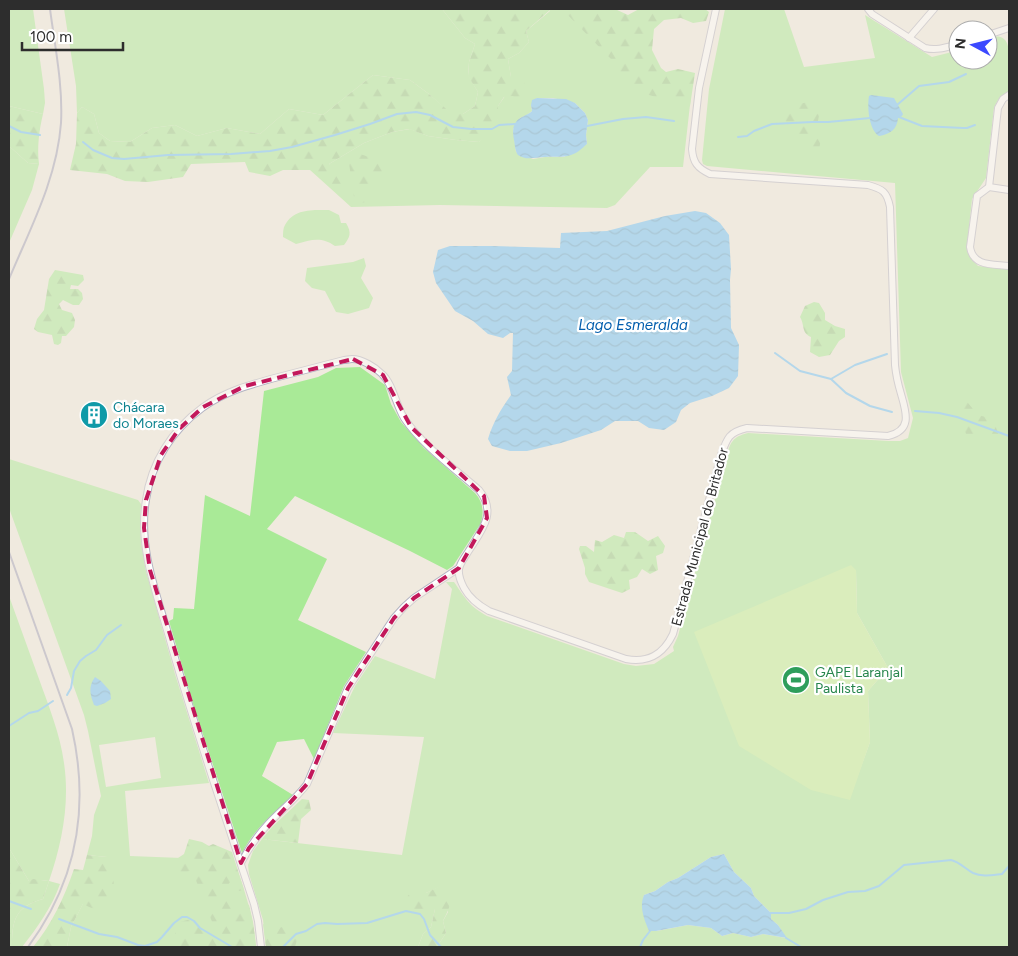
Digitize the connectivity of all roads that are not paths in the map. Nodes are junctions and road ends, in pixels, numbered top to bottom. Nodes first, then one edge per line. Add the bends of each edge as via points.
1 (716, 9) edge
2 (868, 9) edge
3 (934, 9) edge
4 (909, 38) junction
5 (948, 47) edge
6 (1009, 95) edge
7 (989, 187) junction
8 (1009, 190) edge
9 (1009, 266) edge
10 (459, 568) junction
11 (241, 863) junction
12 (261, 947) edge

1 - 10 street, Estrada Municipal do Britador via 699,88 693,158 703,171 710,174 868,185 885,192 890,207 895,365 906,413 904,426 888,436 747,428 729,436 721,455 673,634 664,648 646,660 626,659 489,611 469,596 459,578
2 - 4 street
3 - 4 street
4 - 5 street via 931,50
6 - 7 street via 998,108
7 - 8 street
7 - 9 street via 976,199 971,254 983,263
10 - 11 street via 414,598 394,618 348,688 307,784 257,837
10 - 11 street via 485,525 488,509 484,496 411,427 400,412 389,382 370,365 353,359 245,386 203,407 179,429 161,455 149,484 144,528 146,549 187,699
11 - 12 street via 258,921

